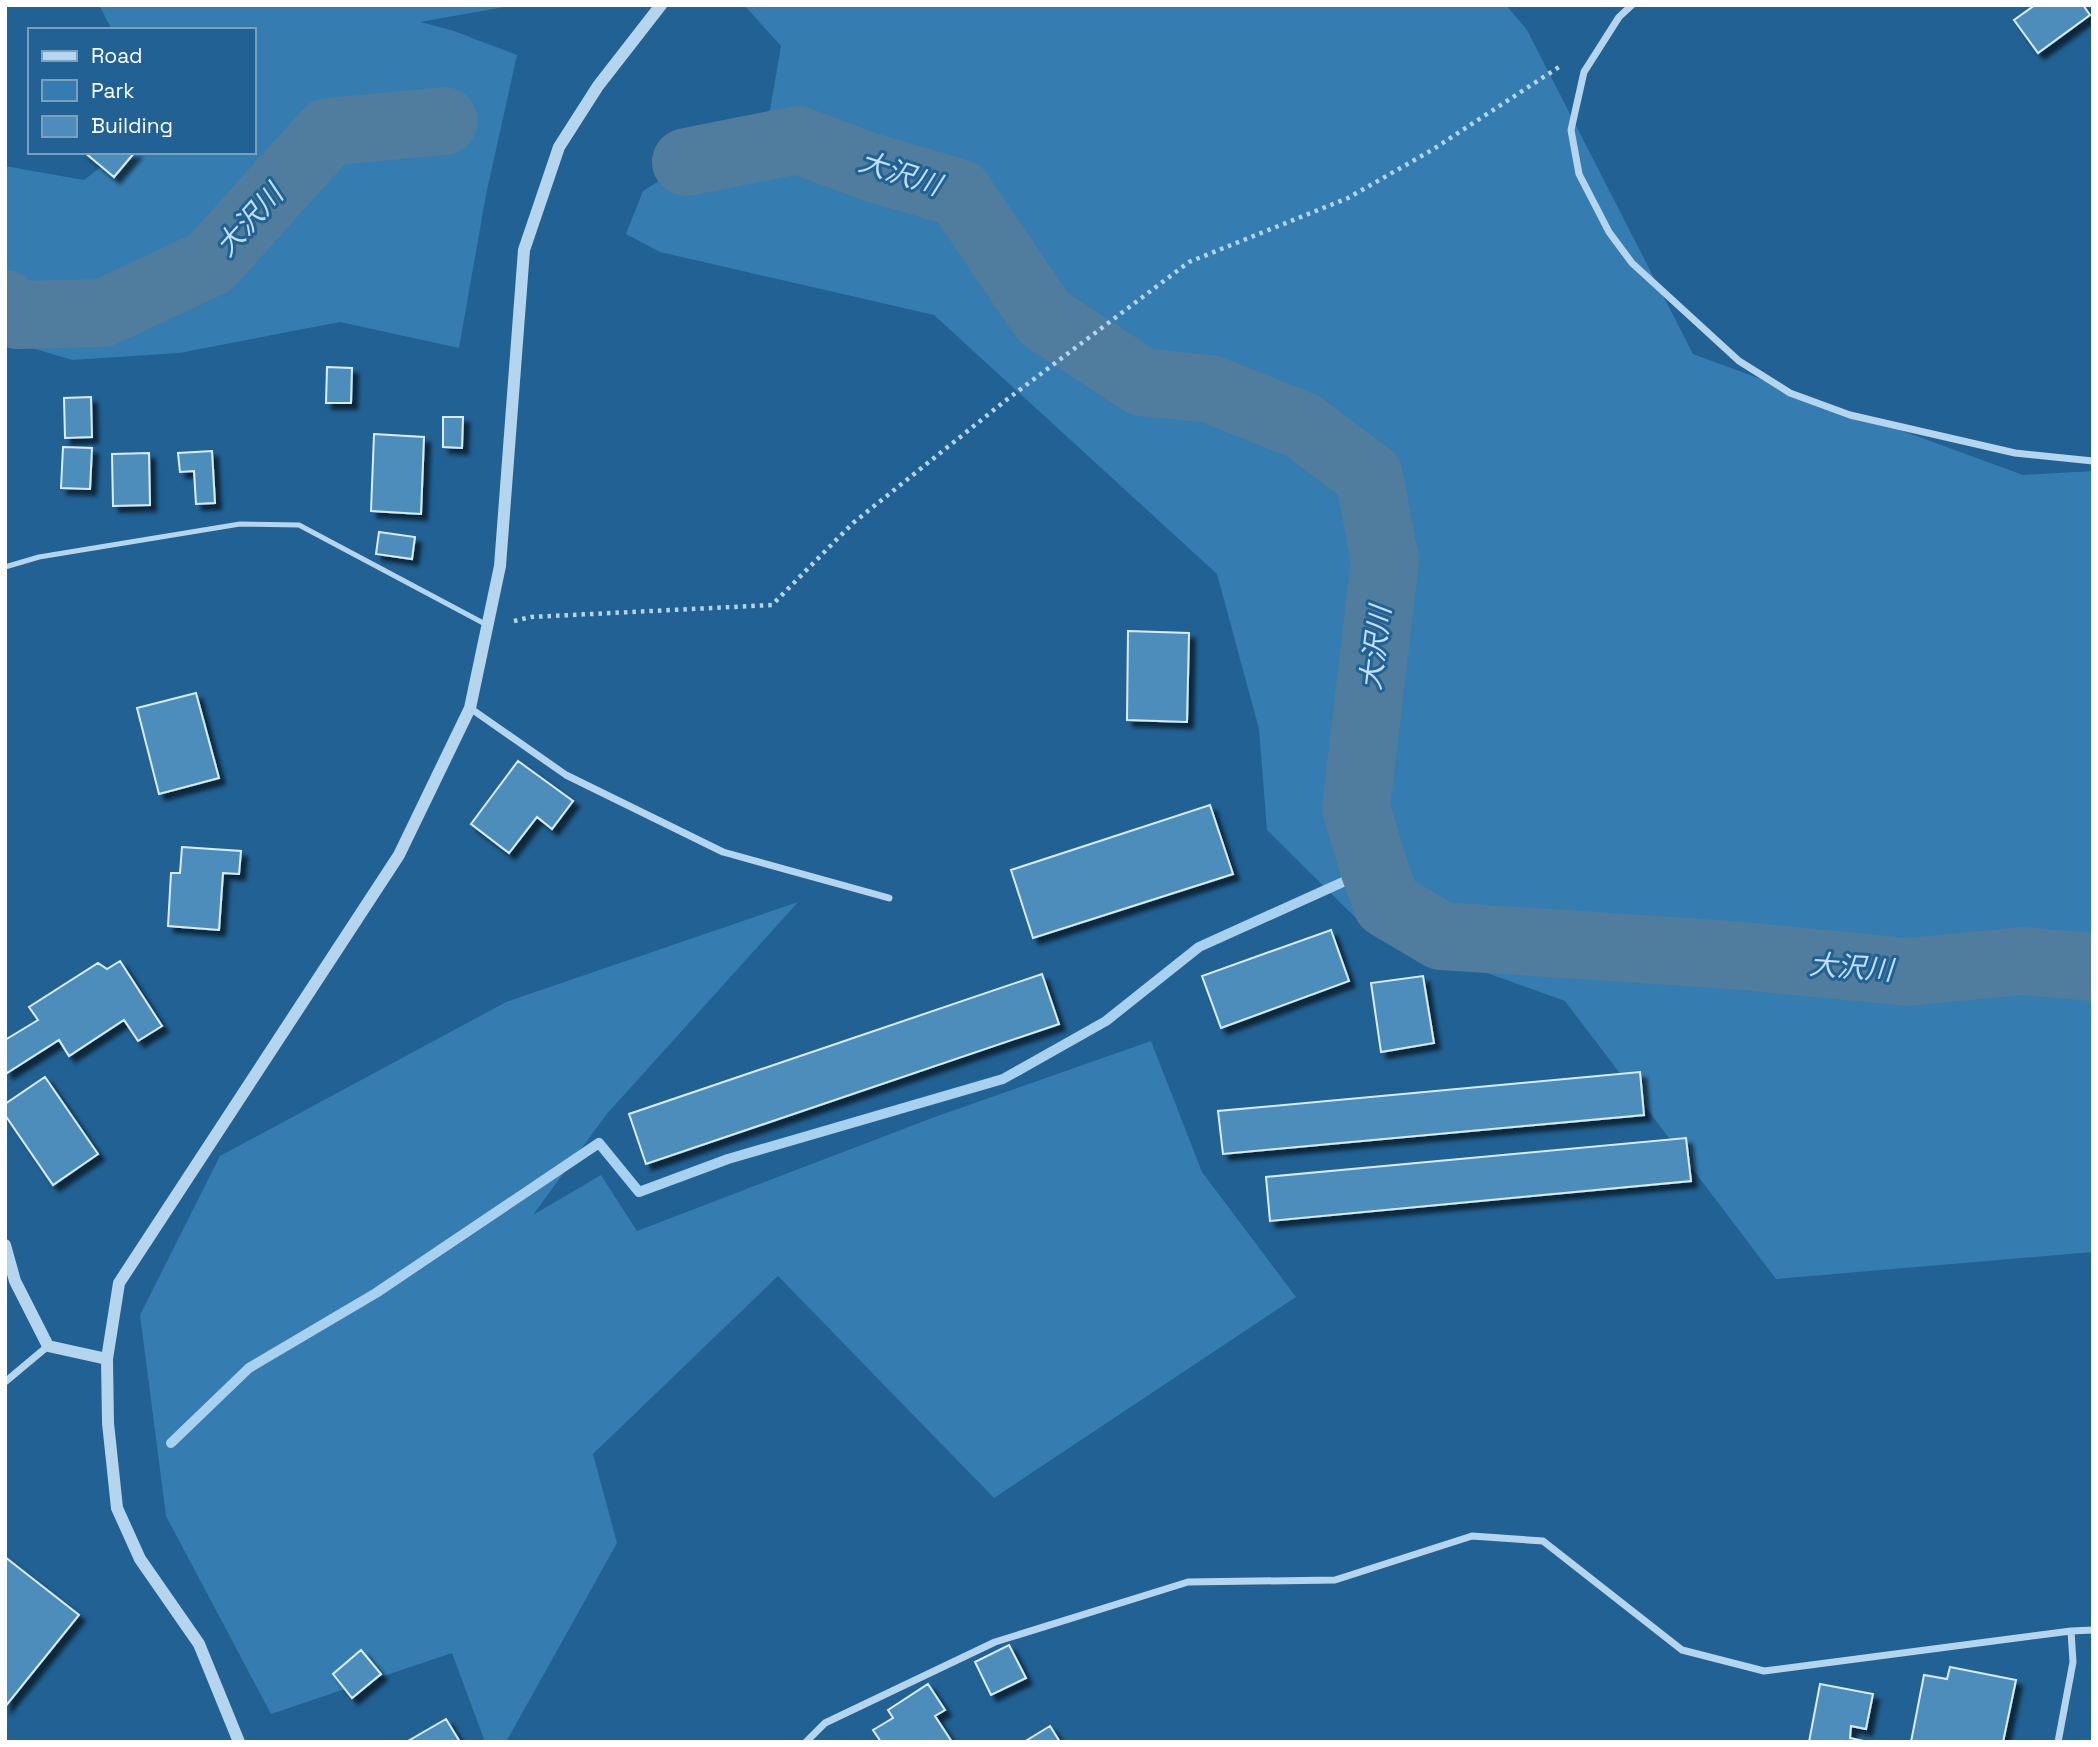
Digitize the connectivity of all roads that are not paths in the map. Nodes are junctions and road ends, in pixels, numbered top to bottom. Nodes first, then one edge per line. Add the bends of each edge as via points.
1 (661, 5) edge
2 (1632, 5) edge
3 (2093, 461) edge
4 (5, 567) edge
5 (489, 626) junction
6 (470, 708) junction
7 (889, 898) dead end
8 (5, 1245) edge
9 (48, 1346) junction
10 (107, 1359) junction
11 (5, 1382) edge
12 (2071, 1630) junction
13 (2093, 1630) edge
14 (239, 1742) edge
15 (806, 1742) edge
16 (2058, 1742) edge

1 - 5 street via 598,86 559,147 524,250 500,566
2 - 3 street via 1619,16 1584,72 1571,131 1579,174 1609,232 1632,263 1740,361 1790,393 1850,415 2015,453
4 - 5 lane via 39,557 240,524 299,525
5 - 6 street
6 - 7 street via 566,775 723,852
6 - 10 street via 399,855 119,1283
8 - 9 street via 15,1281
9 - 10 street
9 - 11 street
10 - 14 street via 117,1508 140,1559 199,1644
12 - 13 street
12 - 15 street via 1764,1671 1682,1650 1543,1541 1472,1536 1335,1580 1188,1582 995,1642 825,1723
12 - 16 street via 2073,1662

